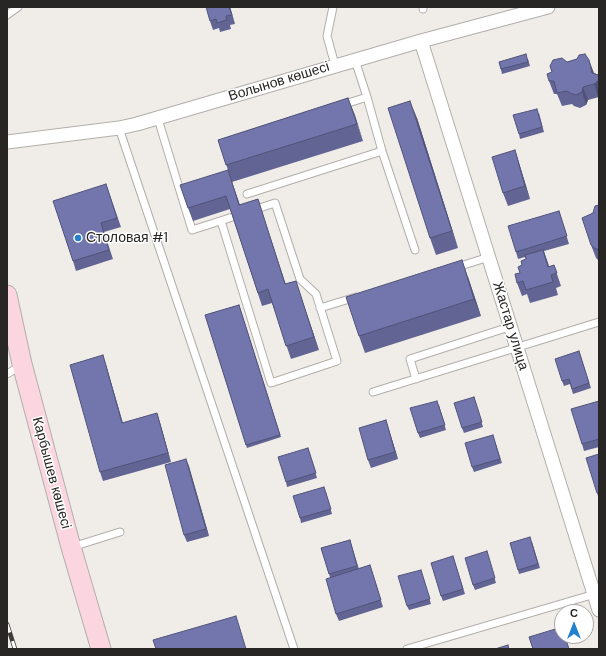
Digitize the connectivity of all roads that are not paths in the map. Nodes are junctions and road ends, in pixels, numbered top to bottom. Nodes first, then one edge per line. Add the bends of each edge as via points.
1 (18, 7) edge
2 (333, 7) edge
3 (548, 7) edge
4 (7, 15) edge
5 (421, 41) junction
6 (355, 60) junction
7 (335, 65) junction
8 (367, 97) junction
9 (337, 106) edge
10 (158, 119) junction
11 (119, 128) junction
12 (7, 142) edge
13 (382, 151) junction
14 (247, 194) dead end
15 (221, 221) junction
16 (415, 250) dead end
17 (489, 257) junction
18 (450, 269) edge
19 (366, 294) edge
20 (7, 296) edge
21 (320, 308) junction
22 (599, 322) edge
23 (509, 327) junction
24 (517, 347) junction
25 (15, 369) edge
26 (416, 379) junction
27 (373, 392) dead end
28 (120, 532) dead end
29 (72, 547) junction
30 (597, 594) edge
31 (599, 610) edge
32 (101, 649) edge
33 (294, 649) edge
34 (408, 649) edge

1 - 4 lane
2 - 7 lane via 327,36
3 - 5 street, Волынов көшесі
5 - 6 street, Волынов көшесі
5 - 17 street, Жастар улица
6 - 7 street, Волынов көшесі
6 - 8 lane
7 - 10 street, Волынов көшесі
8 - 9 lane
8 - 13 lane
10 - 11 street, Волынов көшесі
10 - 15 lane via 192,230
11 - 12 street, Волынов көшесі
11 - 33 lane
13 - 14 lane
13 - 16 lane
15 - 21 lane via 275,203 300,280 316,294
15 - 21 lane via 271,383 338,361
17 - 18 lane
17 - 23 street, Жастар улица
19 - 21 lane
20 - 25 main road, Карбышев көшесі
22 - 24 lane
23 - 24 street, Жастар улица
23 - 26 lane via 410,359
24 - 26 lane
24 - 30 street, Жастар улица
25 - 29 main road, Карбышев көшесі
26 - 27 lane
28 - 29 lane
29 - 32 main road, Карбышев көшесі
30 - 31 street, Жастар улица
30 - 34 lane

